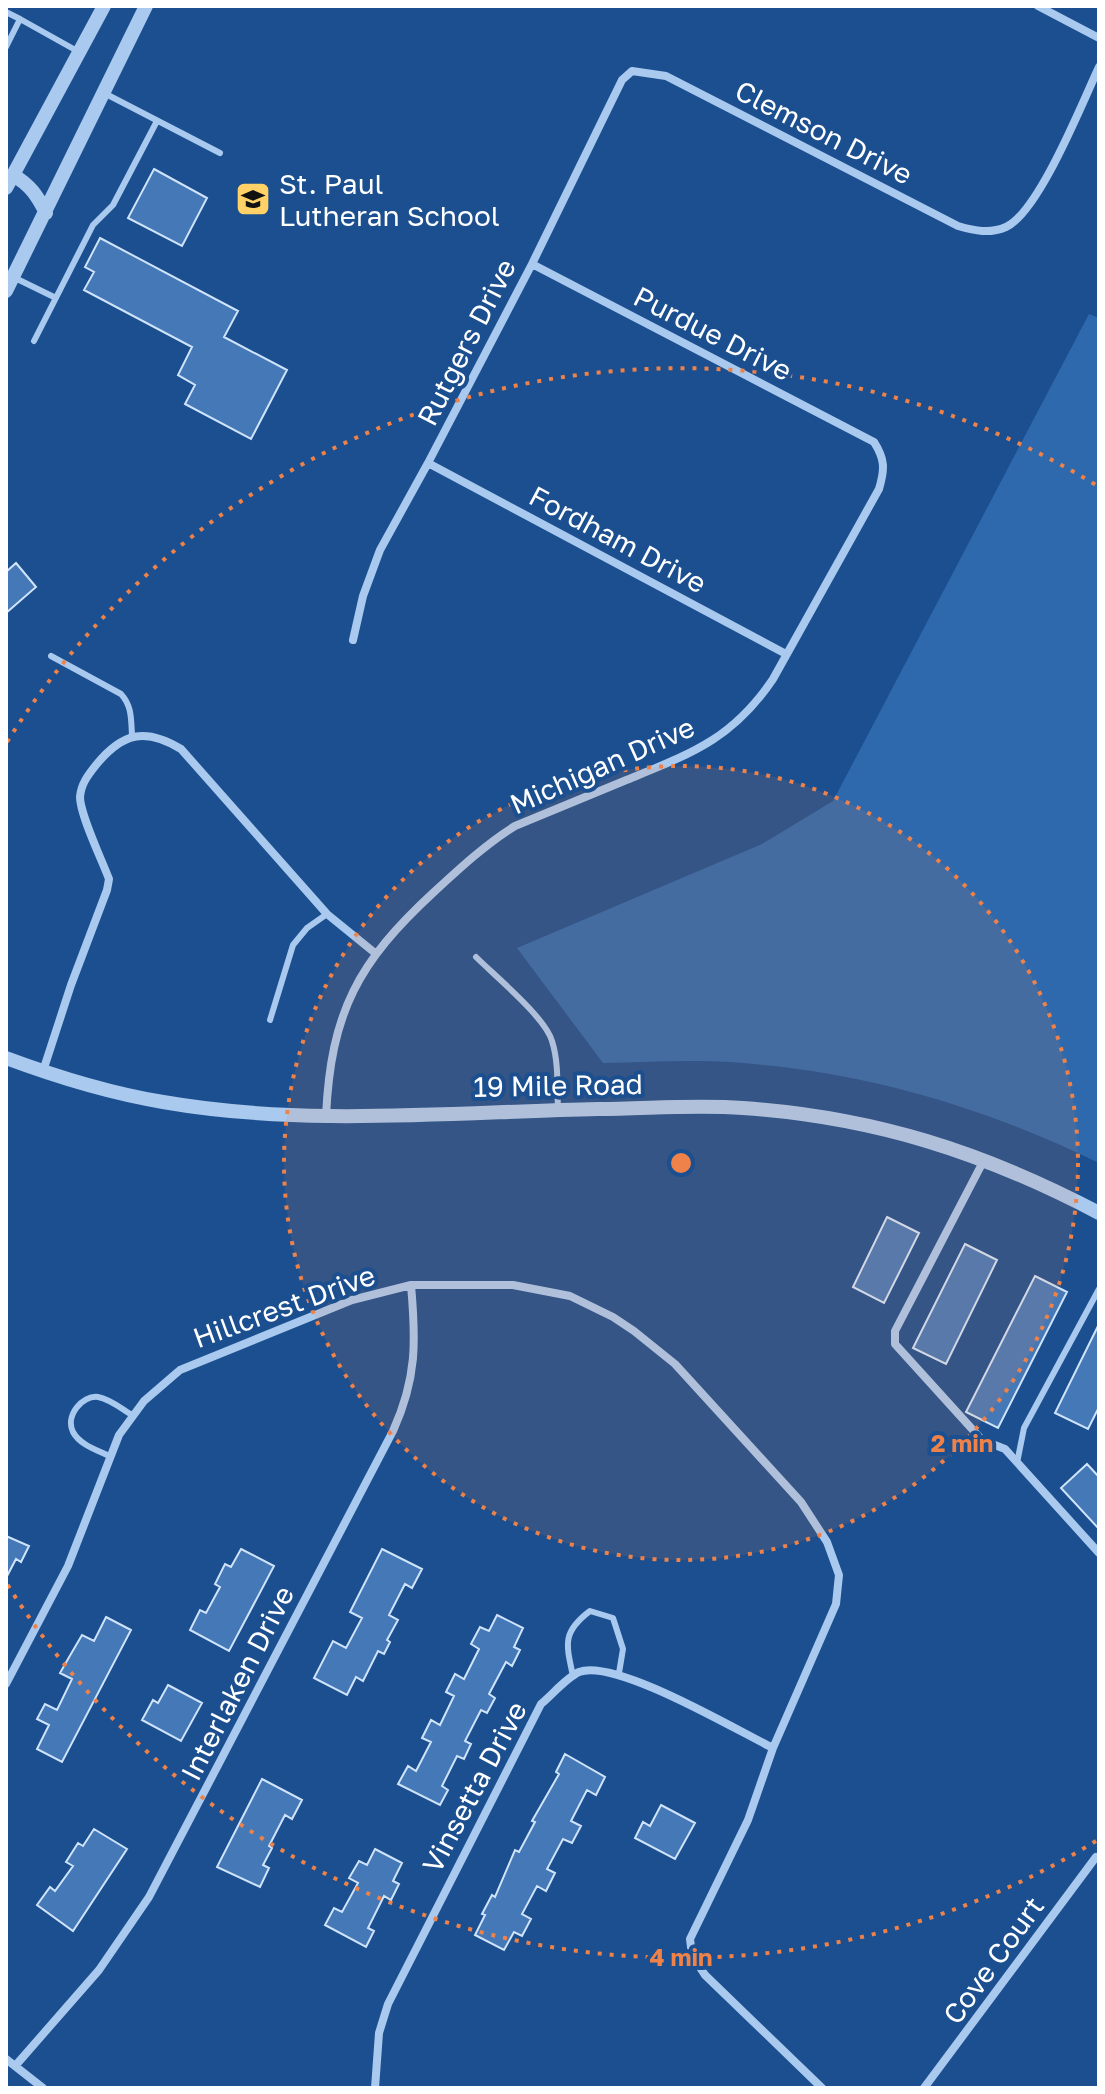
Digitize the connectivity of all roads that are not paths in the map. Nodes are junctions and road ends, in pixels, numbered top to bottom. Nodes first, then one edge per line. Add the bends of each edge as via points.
1 (104, 6) edge
2 (146, 6) edge
3 (1038, 6) edge
4 (6, 12) edge
5 (20, 19) junction
6 (1099, 38) edge
7 (6, 47) edge
8 (79, 52) junction
9 (1099, 67) edge
10 (632, 71) joint
11 (104, 93) junction
12 (157, 121) junction
13 (220, 153) dead end
14 (8, 178) edge
15 (46, 213) junction
16 (532, 264) junction
17 (13, 277) junction
18 (6, 291) edge
19 (56, 298) junction
20 (34, 341) dead end
21 (874, 442) joint
22 (428, 463) junction
23 (353, 640) dead end
24 (786, 654) junction
25 (51, 656) dead end
26 (132, 735) junction
27 (327, 914) junction
28 (375, 953) junction
29 (476, 957) dead end
30 (270, 1020) dead end
31 (6, 1058) edge
32 (43, 1071) junction
33 (558, 1110) junction
34 (326, 1116) junction
35 (985, 1159) junction
36 (1099, 1213) edge
37 (411, 1285) junction
38 (1099, 1289) edge
39 (132, 1415) junction
40 (109, 1456) junction
41 (1017, 1463) junction
42 (1099, 1553) edge
43 (619, 1673) junction
44 (573, 1676) junction
45 (6, 1684) edge
46 (773, 1748) junction
47 (1096, 1857) dead end
48 (6, 2059) edge
49 (16, 2065) junction
50 (43, 2088) edge
51 (375, 2088) edge
52 (822, 2088) edge
53 (924, 2088) edge

1 - 8 street
2 - 11 street
3 - 6 street
4 - 5 lane
5 - 7 lane
5 - 8 lane
8 - 14 street
9 - 10 street, Clemson Drive via 1035,198 1008,226 980,232 958,226 666,76
10 - 16 street, Rutgers Drive via 622,80
11 - 12 lane
11 - 15 street
12 - 13 lane
12 - 19 lane via 113,205 93,225
14 - 15 street via 26,182
15 - 17 street
16 - 21 street, Purdue Drive
16 - 22 street, Rutgers Drive
17 - 18 street
17 - 19 lane
19 - 20 lane
21 - 24 street, Michigan Drive via 884,458 879,489
22 - 23 street, Rutgers Drive via 380,550
22 - 24 street, Fordham Drive
24 - 28 street, Michigan Drive via 757,702 709,744 504,832 400,924
25 - 26 lane via 121,694 131,712
26 - 27 street via 154,737 181,749
26 - 32 street via 110,748 82,786 80,801 109,879
27 - 28 street
27 - 30 lane via 293,945
28 - 34 street, Michigan Drive via 339,1023
29 - 33 lane via 552,1037
31 - 32 street, 19 Mile Road
32 - 34 street, 19 Mile Road via 163,1102
33 - 34 street, 19 Mile Road
33 - 35 street, 19 Mile Road via 696,1106 800,1114 912,1135
35 - 36 street, 19 Mile Road
35 - 41 street via 893,1337 897,1348 982,1440 1005,1449
37 - 39 street, Hillcrest Drive via 352,1300 194,1362 159,1386
37 - 46 street, Hillcrest Drive via 513,1285 570,1296 613,1317 675,1364 801,1502 835,1559 839,1584 836,1604
37 - 49 street, Interlaken Drive via 414,1367 393,1431 149,1897 99,1970
38 - 41 lane via 1024,1428
39 - 40 street, Hillcrest Drive
39 - 40 lane via 96,1397 76,1409 73,1433
40 - 45 street, Hillcrest Drive via 85,1529
41 - 42 street
43 - 44 street via 582,1671
43 - 44 lane via 623,1649 613,1618 590,1611 575,1622 566,1643
43 - 46 street
44 - 51 street, Vinsetta Drive via 541,1704 400,1975 379,2033
46 - 52 street, Hillcrest Drive via 732,1857 689,1946 705,1975
47 - 53 street, Cove Court
48 - 49 street
49 - 50 street

